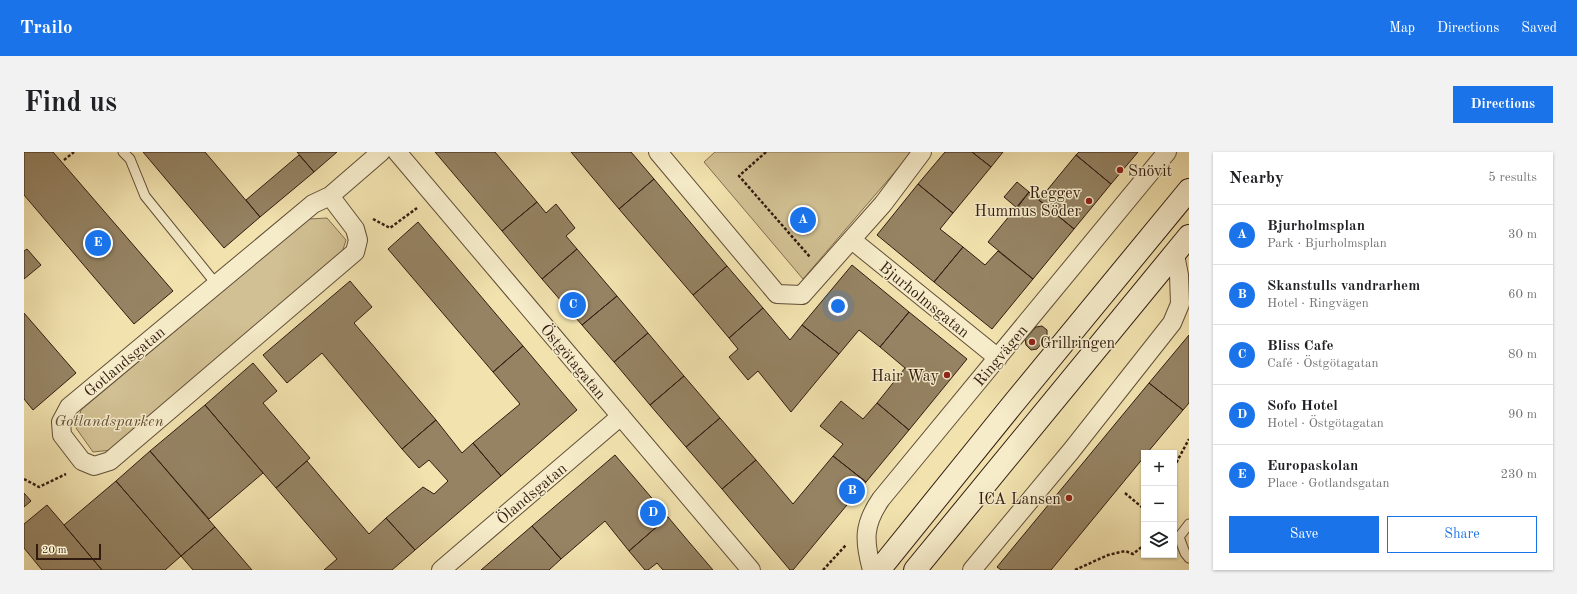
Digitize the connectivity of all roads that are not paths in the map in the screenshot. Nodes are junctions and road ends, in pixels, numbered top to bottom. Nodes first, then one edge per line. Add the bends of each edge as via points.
1 (123, 152) edge
2 (381, 152) edge
3 (397, 152) edge
4 (922, 152) edge
5 (1167, 152) edge
6 (668, 156) edge
7 (1189, 190) edge
8 (330, 196) junction
9 (1189, 236) edge
10 (852, 240) junction
11 (1175, 255) junction
12 (217, 285) junction
13 (998, 358) junction
14 (621, 416) junction
15 (1189, 524) edge
16 (1189, 558) edge
17 (441, 570) edge
18 (751, 570) edge
19 (872, 570) edge
20 (879, 570) edge
21 (915, 570) edge
22 (972, 570) edge

1 - 12 lane via 130,159 145,196
2 - 8 street, Gotlandsgatan
3 - 14 street, Östgötagatan
4 - 10 street
5 - 13 street, Ringvägen
6 - 10 street via 777,294 802,295
7 - 20 main road
8 - 12 street, Gotlandsgatan via 312,204
8 - 12 street, Gotlandsgatan via 355,229 358,240 355,252 110,461 94,466 82,461 62,435 61,422 69,407
9 - 11 main road
10 - 13 street, Bjurholmsgatan
11 - 21 main road
11 - 22 street via 1180,304 1172,323
13 - 19 street, Ringvägen via 873,511 868,521 866,547
14 - 17 street, Ölandsgatan
14 - 18 street, Östgötagatan
15 - 16 lane via 1179,537

